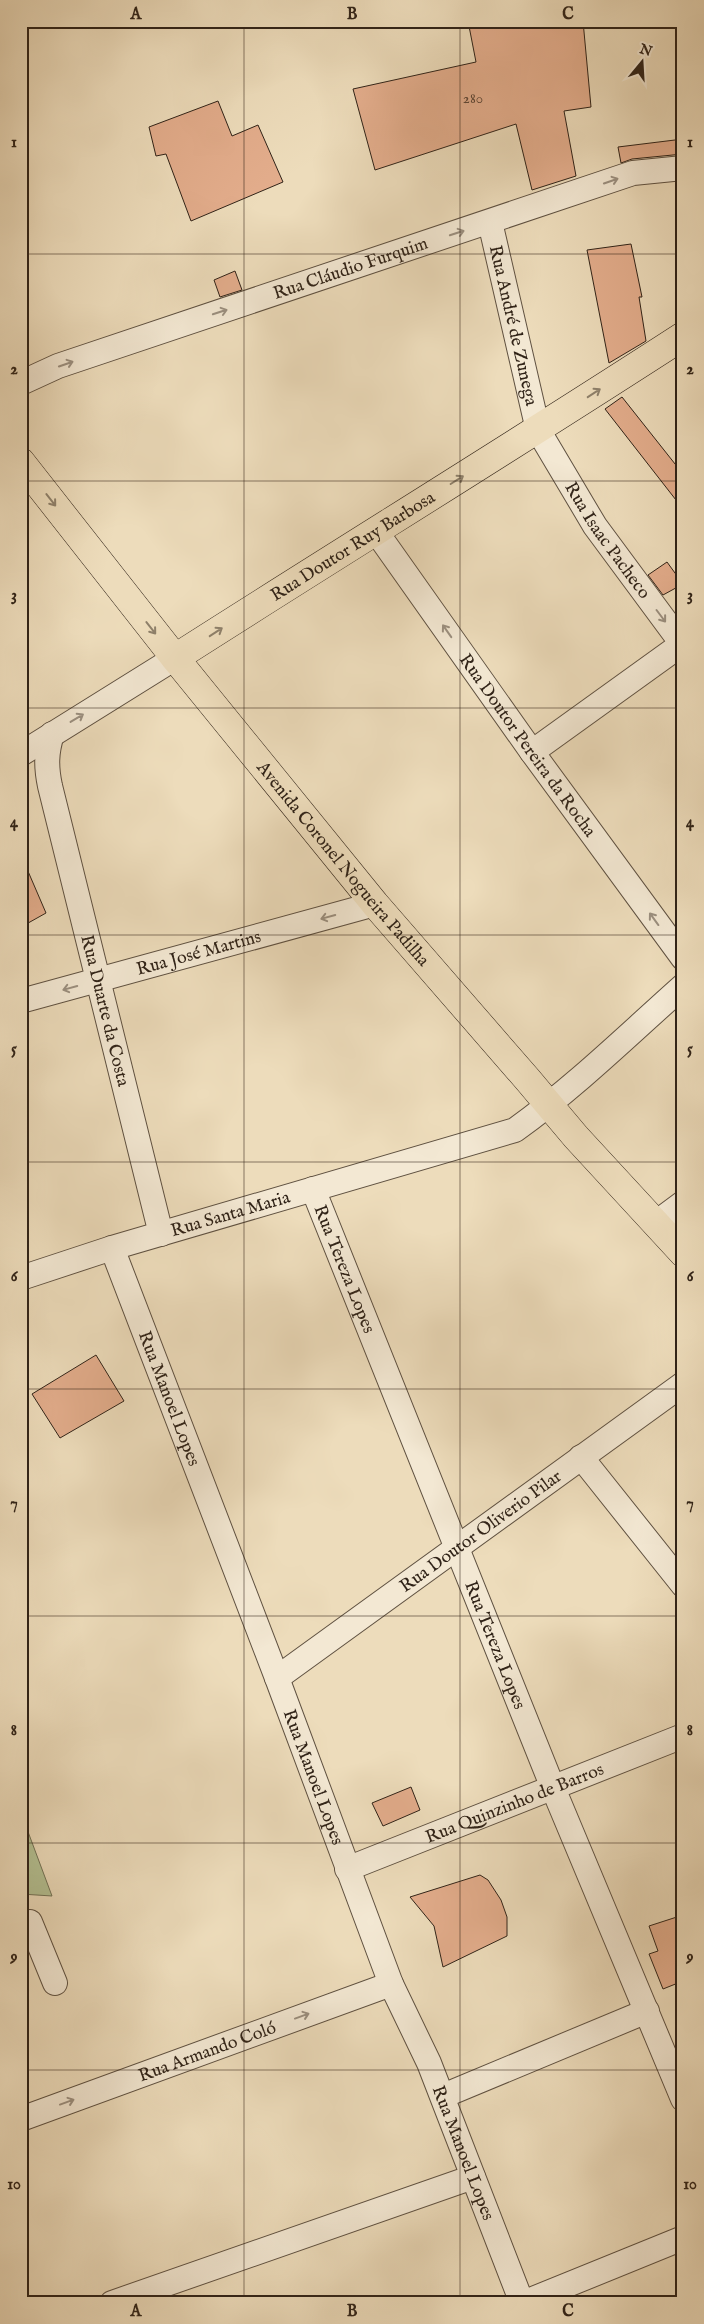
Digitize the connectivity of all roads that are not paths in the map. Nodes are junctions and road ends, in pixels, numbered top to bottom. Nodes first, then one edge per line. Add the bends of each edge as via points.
1 (683, 168) edge
2 (490, 222) junction
3 (683, 336) edge
4 (21, 383) edge
5 (538, 430) junction
6 (21, 462) edge
7 (375, 530) junction
8 (683, 645) edge
9 (175, 658) junction
10 (52, 734) junction
11 (532, 752) junction
12 (21, 754) edge
13 (21, 765) edge
14 (50, 786) junction
15 (375, 904) junction
16 (683, 958) edge
17 (97, 980) junction
18 (683, 986) edge
19 (21, 1001) edge
20 (549, 1105) junction
21 (313, 1189) junction
22 (683, 1203) edge
23 (656, 1222) junction
24 (161, 1234) junction
25 (112, 1248) junction
26 (683, 1252) edge
27 (21, 1278) edge
28 (683, 1384) edge
29 (581, 1457) junction
30 (458, 1547) junction
31 (683, 1585) edge
32 (277, 1678) junction
33 (683, 1736) edge
34 (553, 1788) junction
35 (347, 1869) junction
36 (30, 1922) dead end
37 (55, 1983) dead end
38 (391, 1984) junction
39 (647, 2011) junction
40 (443, 2096) junction
41 (683, 2099) edge
42 (21, 2119) edge
43 (473, 2176) junction
44 (683, 2238) edge
45 (112, 2303) edge
46 (523, 2303) edge

2 -> 1 street, Rua Cláudio Furquim via 633,173
4 -> 2 street, Rua Cláudio Furquim via 58,366
2 - 5 street, Rua André de Zunega
5 -> 3 main road, Rua Doutor Ruy Barbosa
7 -> 5 main road, Rua Doutor Ruy Barbosa
5 -> 8 street, Rua Isaac Pacheco via 595,526
6 -> 9 main road, Avenida Coronel Nogueira Padilha
9 -> 7 main road, Rua Doutor Ruy Barbosa
11 -> 7 street, Rua Doutor Pereira da Rocha
8 - 11 street
10 -> 9 street, Rua Doutor Ruy Barbosa
9 - 15 main road, Avenida Coronel Nogueira Padilha
10 - 12 street, Rua Doutor Ruy Barbosa
10 - 14 street, Rua Duarte da Costa via 46,759
16 -> 11 street, Rua Doutor Pereira da Rocha
13 - 14 street via 35,770
14 - 17 street, Rua Duarte da Costa
15 -> 17 street, Rua José Martins
15 - 20 main road, Avenida Coronel Nogueira Padilha
17 -> 19 street, Rua José Martins
17 - 24 street, Rua Duarte da Costa
18 - 20 street, Rua Santa Maria
20 - 21 street, Rua Santa Maria via 515,1130
20 - 23 main road, Avenida Coronel Nogueira Padilha
21 - 24 street, Rua Santa Maria
21 - 30 street, Rua Tereza Lopes
22 - 23 street
23 - 26 main road, Avenida Coronel Nogueira Padilha
24 - 25 street, Rua Santa Maria
25 - 27 street, Rua Santa Maria
25 - 32 street, Rua Manoel Lopes
28 - 29 street, Rua Doutor Oliverio Pilar
29 - 30 street, Rua Doutor Oliverio Pilar
29 - 31 street
30 - 32 street, Rua Doutor Oliverio Pilar
30 - 34 street, Rua Tereza Lopes
32 - 35 street, Rua Manoel Lopes
33 - 34 street, Rua Quinzinho de Barros
34 - 35 street, Rua Quinzinho de Barros
34 - 39 street, Rua Tereza Lopes
35 - 38 street, Rua Manoel Lopes
36 - 37 street
38 - 40 street, Rua Manoel Lopes
42 -> 38 street, Rua Armando Coló
39 - 40 street
39 - 41 street, Rua Tereza Lopes
40 - 43 street, Rua Manoel Lopes
43 - 45 street
43 - 46 street, Rua Manoel Lopes
44 - 46 street

